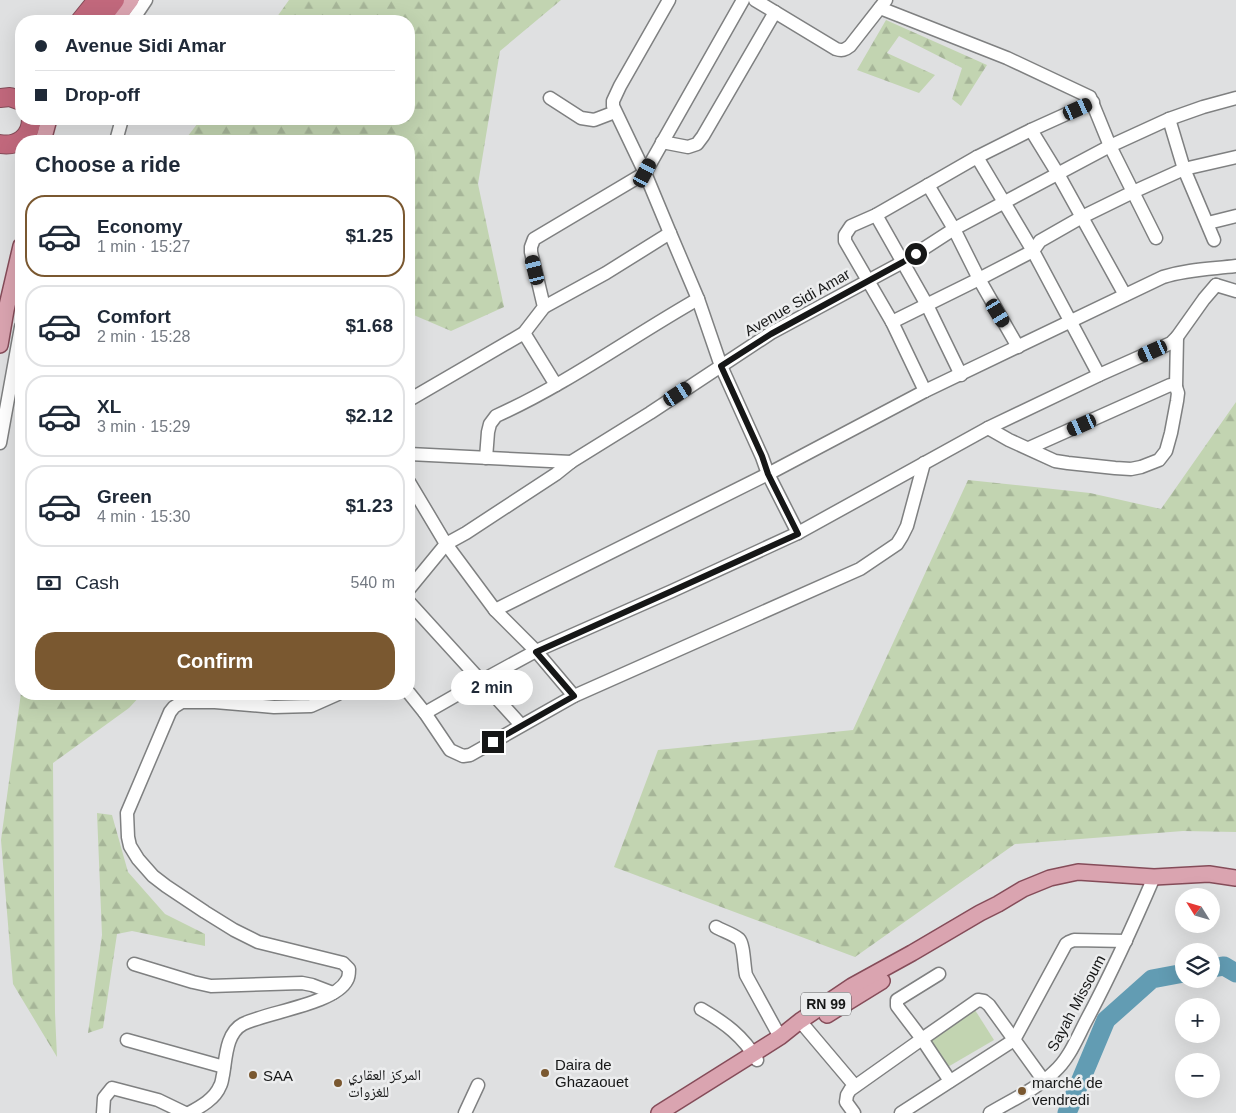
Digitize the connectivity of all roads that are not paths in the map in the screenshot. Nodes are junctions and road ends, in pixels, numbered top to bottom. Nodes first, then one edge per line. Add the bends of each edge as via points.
1 (97, 0) edge
2 (115, 0) edge
3 (131, 0) edge
4 (146, 0) edge
5 (669, 0) edge
6 (743, 0) edge
7 (755, 0) edge
8 (883, 4) edge
9 (775, 12) junction
10 (85, 15) edge
11 (104, 15) edge
12 (120, 15) edge
13 (136, 15) edge
14 (1235, 96) edge
15 (550, 98) dead end
16 (1093, 102) junction
17 (615, 112) junction
18 (1236, 112) edge
19 (1169, 119) junction
20 (1031, 130) junction
21 (662, 142) junction
22 (15, 146) edge
23 (1110, 146) junction
24 (977, 157) junction
25 (1236, 157) edge
26 (0, 162) edge
27 (1184, 169) junction
28 (645, 173) junction
29 (1058, 174) junction
30 (928, 185) junction
31 (1133, 192) junction
32 (1004, 202) junction
33 (876, 215) junction
34 (1236, 216) edge
35 (1082, 217) junction
36 (1208, 223) junction
37 (954, 229) junction
38 (670, 233) junction
39 (1156, 238) dead end
40 (1214, 240) dead end
41 (1033, 251) junction
42 (903, 262) junction
43 (1236, 266) edge
44 (1211, 269) junction
45 (15, 272) edge
46 (869, 280) junction
47 (979, 280) junction
48 (1216, 285) junction
49 (1236, 291) edge
50 (1125, 295) junction
51 (698, 299) junction
52 (927, 305) junction
53 (544, 307) junction
54 (1071, 321) junction
55 (892, 322) junction
56 (524, 333) junction
57 (1177, 337) junction
58 (0, 344) edge
59 (1018, 347) junction
60 (15, 359) edge
61 (721, 366) junction
62 (961, 375) junction
63 (1099, 375) junction
64 (556, 385) junction
65 (1176, 387) junction
66 (925, 391) junction
67 (415, 397) edge
68 (988, 428) junction
69 (0, 443) edge
70 (1029, 448) junction
71 (415, 454) edge
72 (486, 458) junction
73 (570, 462) junction
74 (924, 463) junction
75 (768, 474) junction
76 (415, 492) edge
77 (798, 534) junction
78 (446, 544) junction
79 (415, 582) edge
80 (415, 609) edge
81 (495, 610) junction
82 (536, 652) junction
83 (481, 682) junction
84 (574, 696) junction
85 (324, 700) edge
86 (415, 700) edge
87 (425, 713) junction
88 (521, 725) junction
89 (1154, 877) junction
90 (1236, 878) edge
91 (716, 927) dead end
92 (1126, 941) junction
93 (134, 964) dead end
94 (938, 974) dead end
95 (333, 994) junction
96 (701, 1009) dead end
97 (803, 1025) junction
98 (780, 1037) junction
99 (922, 1039) junction
100 (127, 1040) dead end
101 (1014, 1040) junction
102 (756, 1057) junction
103 (224, 1067) junction
104 (730, 1073) junction
105 (950, 1081) junction
106 (1044, 1081) junction
107 (478, 1085) dead end
108 (855, 1086) junction
109 (104, 1113) edge
110 (184, 1113) edge
111 (189, 1113) edge
112 (465, 1113) edge
113 (659, 1113) edge
114 (676, 1113) edge
115 (854, 1113) edge
116 (901, 1113) edge
117 (990, 1113) edge

1 - 10 highway
2 - 11 highway
3 - 12 main road
4 - 13 street
5 - 17 street via 613,101
6 - 21 street
7 - 9 street
8 - 9 street via 845,50 836,49
8 - 16 street via 1088,95
9 - 21 street via 697,144 688,147
14 - 18 street
14 - 19 street, Avenue Sidi Amar
15 - 17 street via 581,118 594,120
16 - 20 street
16 - 23 street
17 - 28 street
19 - 23 street, Avenue Sidi Amar
19 - 27 street
20 - 24 street
20 - 29 street
21 - 28 street
22 - 26 highway
23 - 29 street, Avenue Sidi Amar
23 - 31 street
24 - 30 street
24 - 32 street
25 - 27 street
27 - 31 street
27 - 36 street
28 - 38 street
28 - 53 street via 534,239 530,247
29 - 32 street, Avenue Sidi Amar
29 - 35 street
30 - 33 street
30 - 37 street
31 - 35 street
31 - 39 street
32 - 37 street, Avenue Sidi Amar
32 - 41 street
33 - 42 street
33 - 46 street via 851,226 845,235 845,241
34 - 36 street
35 - 41 street via 1040,240
35 - 50 street
36 - 40 street
37 - 42 street, Avenue Sidi Amar
37 - 47 street
38 - 51 street
38 - 53 street
41 - 47 street
41 - 54 street
42 - 46 street, Avenue Sidi Amar
42 - 52 street
43 - 44 street
44 - 48 street
44 - 50 street via 1163,277
45 - 58 main road
46 - 55 street
46 - 61 street, Avenue Sidi Amar via 771,334
47 - 52 street
47 - 59 street
48 - 49 street
48 - 57 street
50 - 54 street
51 - 61 street
51 - 64 street
52 - 55 street
52 - 62 street
53 - 56 street
54 - 59 street
54 - 63 street
55 - 66 street
56 - 64 street
56 - 67 street
57 - 63 street
57 - 65 street
59 - 62 street
60 - 69 street
61 - 73 street, Avenue Sidi Amar
61 - 75 street
62 - 66 street
63 - 68 street
64 - 72 street via 496,416 488,432
65 - 70 street via 1170,385
65 - 70 street via 1177,401 1166,451 1151,464 1131,469 1068,463 1055,461
66 - 75 street
68 - 70 street
68 - 74 street
71 - 72 street
72 - 73 street
73 - 78 street, Avenue Sidi Amar
74 - 77 street
74 - 84 street via 902,536 897,544 860,569
75 - 77 street
75 - 81 street
76 - 78 street
77 - 82 street
78 - 79 street, Avenue Sidi Amar
78 - 81 street
80 - 83 street
81 - 82 street
82 - 83 street
82 - 84 street
83 - 87 street
83 - 88 street
84 - 88 street
85 - 95 street via 311,706 274,707 182,702 170,712 127,813 130,846 153,876 205,912 258,942 343,963 349,969 349,978
86 - 87 street
87 - 88 street via 450,750 463,756 479,751
89 - 90 main road, RN 99 via 1209,874
89 - 92 street, Sayah Missoum
89 - 97 main road, RN 99 via 1078,872 1050,878 1023,889
91 - 98 street via 739,939 746,975
92 - 101 street via 1074,940 1066,944
92 - 106 street, Sayah Missoum via 1066,1060
93 - 95 street via 211,986 302,983
94 - 99 street via 896,1000
95 - 103 street via 245,1023 236,1029 230,1038
96 - 102 street via 726,1024 746,1042
97 - 98 main road, RN 99
97 - 102 main road, RN 99
97 - 108 street
98 - 102 main road, RN 99
99 - 101 street via 978,1000 989,1005
99 - 105 street
99 - 108 street
100 - 103 street
101 - 105 street
101 - 106 street
102 - 104 main road, RN 99
103 - 111 street via 221,1086 201,1107
104 - 113 main road, RN 99
104 - 114 main road, RN 99
105 - 116 street
106 - 117 street, Sayah Missoum
107 - 112 street
108 - 115 street via 846,1095 846,1102
109 - 110 street via 104,1098 112,1088 158,1100

